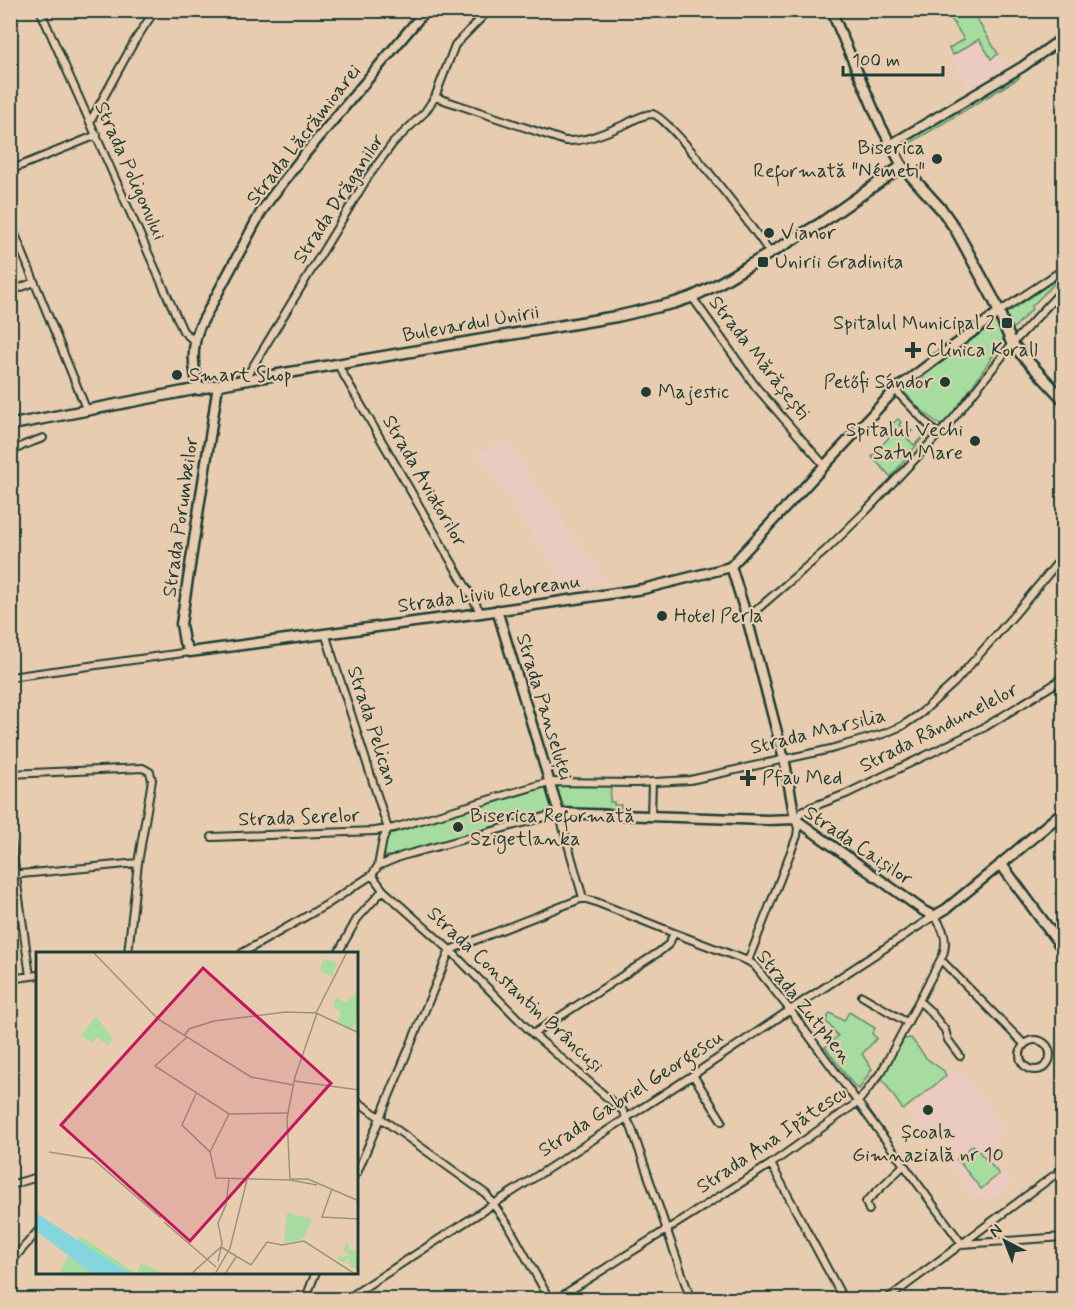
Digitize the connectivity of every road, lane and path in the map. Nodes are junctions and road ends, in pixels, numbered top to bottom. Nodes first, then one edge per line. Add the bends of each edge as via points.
1 (40, 10) edge
2 (154, 10) edge
3 (426, 10) edge
4 (489, 10) edge
5 (831, 10) edge
6 (1064, 37) edge
7 (435, 98) junction
8 (90, 122) junction
9 (97, 135) junction
10 (890, 145) junction
11 (902, 166) junction
12 (10, 170) edge
13 (10, 222) edge
14 (770, 254) junction
15 (1064, 269) edge
16 (34, 282) junction
17 (1064, 288) edge
18 (10, 292) edge
19 (692, 297) junction
20 (999, 312) junction
21 (194, 341) junction
22 (1012, 344) junction
23 (338, 365) junction
24 (238, 382) junction
25 (218, 385) junction
26 (199, 390) junction
27 (895, 390) junction
28 (1064, 400) edge
29 (87, 411) junction
30 (10, 425) edge
31 (938, 435) junction
32 (43, 438) dead end
33 (10, 453) edge
34 (824, 465) junction
35 (1064, 555) edge
36 (731, 566) junction
37 (497, 610) junction
38 (481, 613) junction
39 (747, 618) junction
40 (325, 633) junction
41 (190, 652) junction
42 (1064, 675) edge
43 (10, 677) edge
44 (784, 758) junction
45 (10, 774) edge
46 (549, 782) junction
47 (652, 782) junction
48 (1064, 811) edge
49 (559, 813) junction
50 (651, 816) junction
51 (795, 819) junction
52 (387, 829) junction
53 (10, 834) edge
54 (212, 837) dead end
55 (138, 863) junction
56 (1001, 864) junction
57 (378, 867) junction
58 (13, 875) edge
59 (372, 875) junction
60 (383, 890) junction
61 (583, 898) junction
62 (934, 916) junction
63 (674, 933) junction
64 (1064, 950) edge
65 (450, 951) junction
66 (128, 952) edge
67 (244, 952) edge
68 (339, 952) edge
69 (941, 960) junction
70 (748, 961) junction
71 (34, 975) edge
72 (10, 979) edge
73 (862, 996) dead end
74 (919, 1001) junction
75 (790, 1010) junction
76 (908, 1023) junction
77 (533, 1034) junction
78 (1024, 1044) junction
79 (960, 1056) dead end
80 (693, 1075) junction
81 (358, 1102) edge
82 (858, 1102) junction
83 (380, 1117) junction
84 (627, 1117) junction
85 (722, 1121) dead end
86 (771, 1164) junction
87 (904, 1166) junction
88 (1064, 1168) edge
89 (358, 1171) edge
90 (36, 1178) edge
91 (10, 1185) edge
92 (494, 1203) junction
93 (869, 1210) dead end
94 (667, 1229) junction
95 (36, 1233) edge
96 (1064, 1237) edge
97 (962, 1244) junction
98 (10, 1263) edge
99 (315, 1274) edge
100 (305, 1299) edge
101 (345, 1299) edge
102 (553, 1299) edge
103 (691, 1299) edge
104 (844, 1299) edge
105 (886, 1299) edge

1 - 8 street, Strada Poligonului
2 - 8 street
3 - 21 main road, Strada Lăcrămioarei via 270,199
4 - 7 street, Strada Drăganilor via 455,45
5 - 10 main road
6 - 10 main road via 1026,65
7 - 14 street via 565,141 580,141 656,115 745,217
7 - 24 street, Strada Drăganilor via 380,160 247,375
8 - 9 street, Strada Poligonului
9 - 12 street
9 - 21 street, Strada Poligonului via 183,331
10 - 11 main road
11 - 14 main road, Bulevardul Unirii via 821,224
11 - 20 main road via 956,230
13 - 16 street
14 - 19 main road, Bulevardul Unirii
15 - 20 street
16 - 18 street
16 - 29 street
17 - 22 street
19 - 23 main road, Bulevardul Unirii via 619,316
19 - 34 street, Strada Mărășești via 756,387
20 - 22 main road
20 - 27 main road
21 - 26 main road
22 - 28 main road
22 - 31 street
23 - 24 main road, Bulevardul Unirii
23 - 38 street, Strada Aviatorilor
24 - 25 main road, Bulevardul Unirii
25 - 26 main road, Bulevardul Unirii
25 - 41 main road, Strada Porumbeilor via 181,624
26 - 29 main road, Bulevardul Unirii
27 - 31 street
27 - 34 main road
29 - 30 main road, Bulevardul Unirii
31 - 39 street via 858,519
32 - 33 street
34 - 36 main road
35 - 44 street, Strada Marsilia via 962,674 920,714 884,734 831,750
36 - 37 main road, Strada Liviu Rebreanu via 643,589
36 - 39 main road
37 - 38 main road, Strada Liviu Rebreanu
37 - 46 main road, Strada Panseluței
38 - 40 main road, Strada Liviu Rebreanu
39 - 44 main road
40 - 41 main road, Strada Liviu Rebreanu
40 - 52 street, Strada Pelican
41 - 43 street, Strada Liviu Rebreanu
42 - 51 street, Strada Rândunelelor via 985,727 804,810
44 - 47 street, Strada Marsilia via 690,780
44 - 51 main road
45 - 55 street via 147,769 152,776
46 - 47 street, Strada Marsilia
46 - 49 main road, Strada Panseluței
46 - 52 street, Strada Serelor
47 - 50 street
48 - 56 main road
49 - 50 main road, Strada Caișilor
49 - 57 street via 402,856
49 - 61 street
50 - 51 main road, Strada Caișilor
51 - 62 main road, Strada Caișilor
51 - 70 street via 797,836
52 - 54 street, Strada Serelor
52 - 57 street
53 - 58 street
55 - 58 street
55 - 66 street
56 - 62 main road
56 - 64 main road
57 - 59 street
58 - 71 street
59 - 60 street, Strada Constantin Brâncuși
59 - 67 street
60 - 65 street, Strada Constantin Brâncuși
60 - 68 street via 357,919
61 - 63 street, Strada Zutphen
61 - 65 street
62 - 69 street, Strada Ana Ipătescu via 946,938
62 - 75 street, Strada Gabriel Georgescu
63 - 70 street, Strada Zutphen
63 - 77 street via 659,952
65 - 77 street, Strada Constantin Brâncuși
65 - 83 street
69 - 74 street, Strada Ana Ipătescu
69 - 78 street
70 - 75 street, Strada Zutphen
71 - 72 street
73 - 76 street
74 - 76 street, Strada Ana Ipătescu
74 - 79 street via 945,1030
75 - 80 street, Strada Gabriel Georgescu
75 - 82 street, Strada Zutphen
76 - 82 street, Strada Ana Ipătescu via 882,1071
77 - 84 street, Strada Constantin Brâncuși
78 - 78 street via 1020,1054 1023,1064 1035,1070 1044,1066 1050,1053 1046,1044 1037,1040
80 - 84 street, Strada Gabriel Georgescu
80 - 85 street
81 - 83 street
82 - 86 street, Strada Ana Ipătescu
82 - 87 street, Strada Zutphen
83 - 89 street
83 - 92 street
84 - 92 street, Strada Gabriel Georgescu
84 - 94 street, Strada Constantin Brâncuși
86 - 94 street, Strada Ana Ipătescu
86 - 104 street
87 - 93 street via 866,1202
87 - 97 street, Strada Zutphen
88 - 97 street
90 - 91 street
92 - 101 street, Strada Gabriel Georgescu
92 - 102 street
94 - 102 street, Strada Ana Ipătescu
94 - 103 street, Strada Constantin Brâncuși
95 - 98 street
96 - 97 street
97 - 105 street
99 - 100 street

